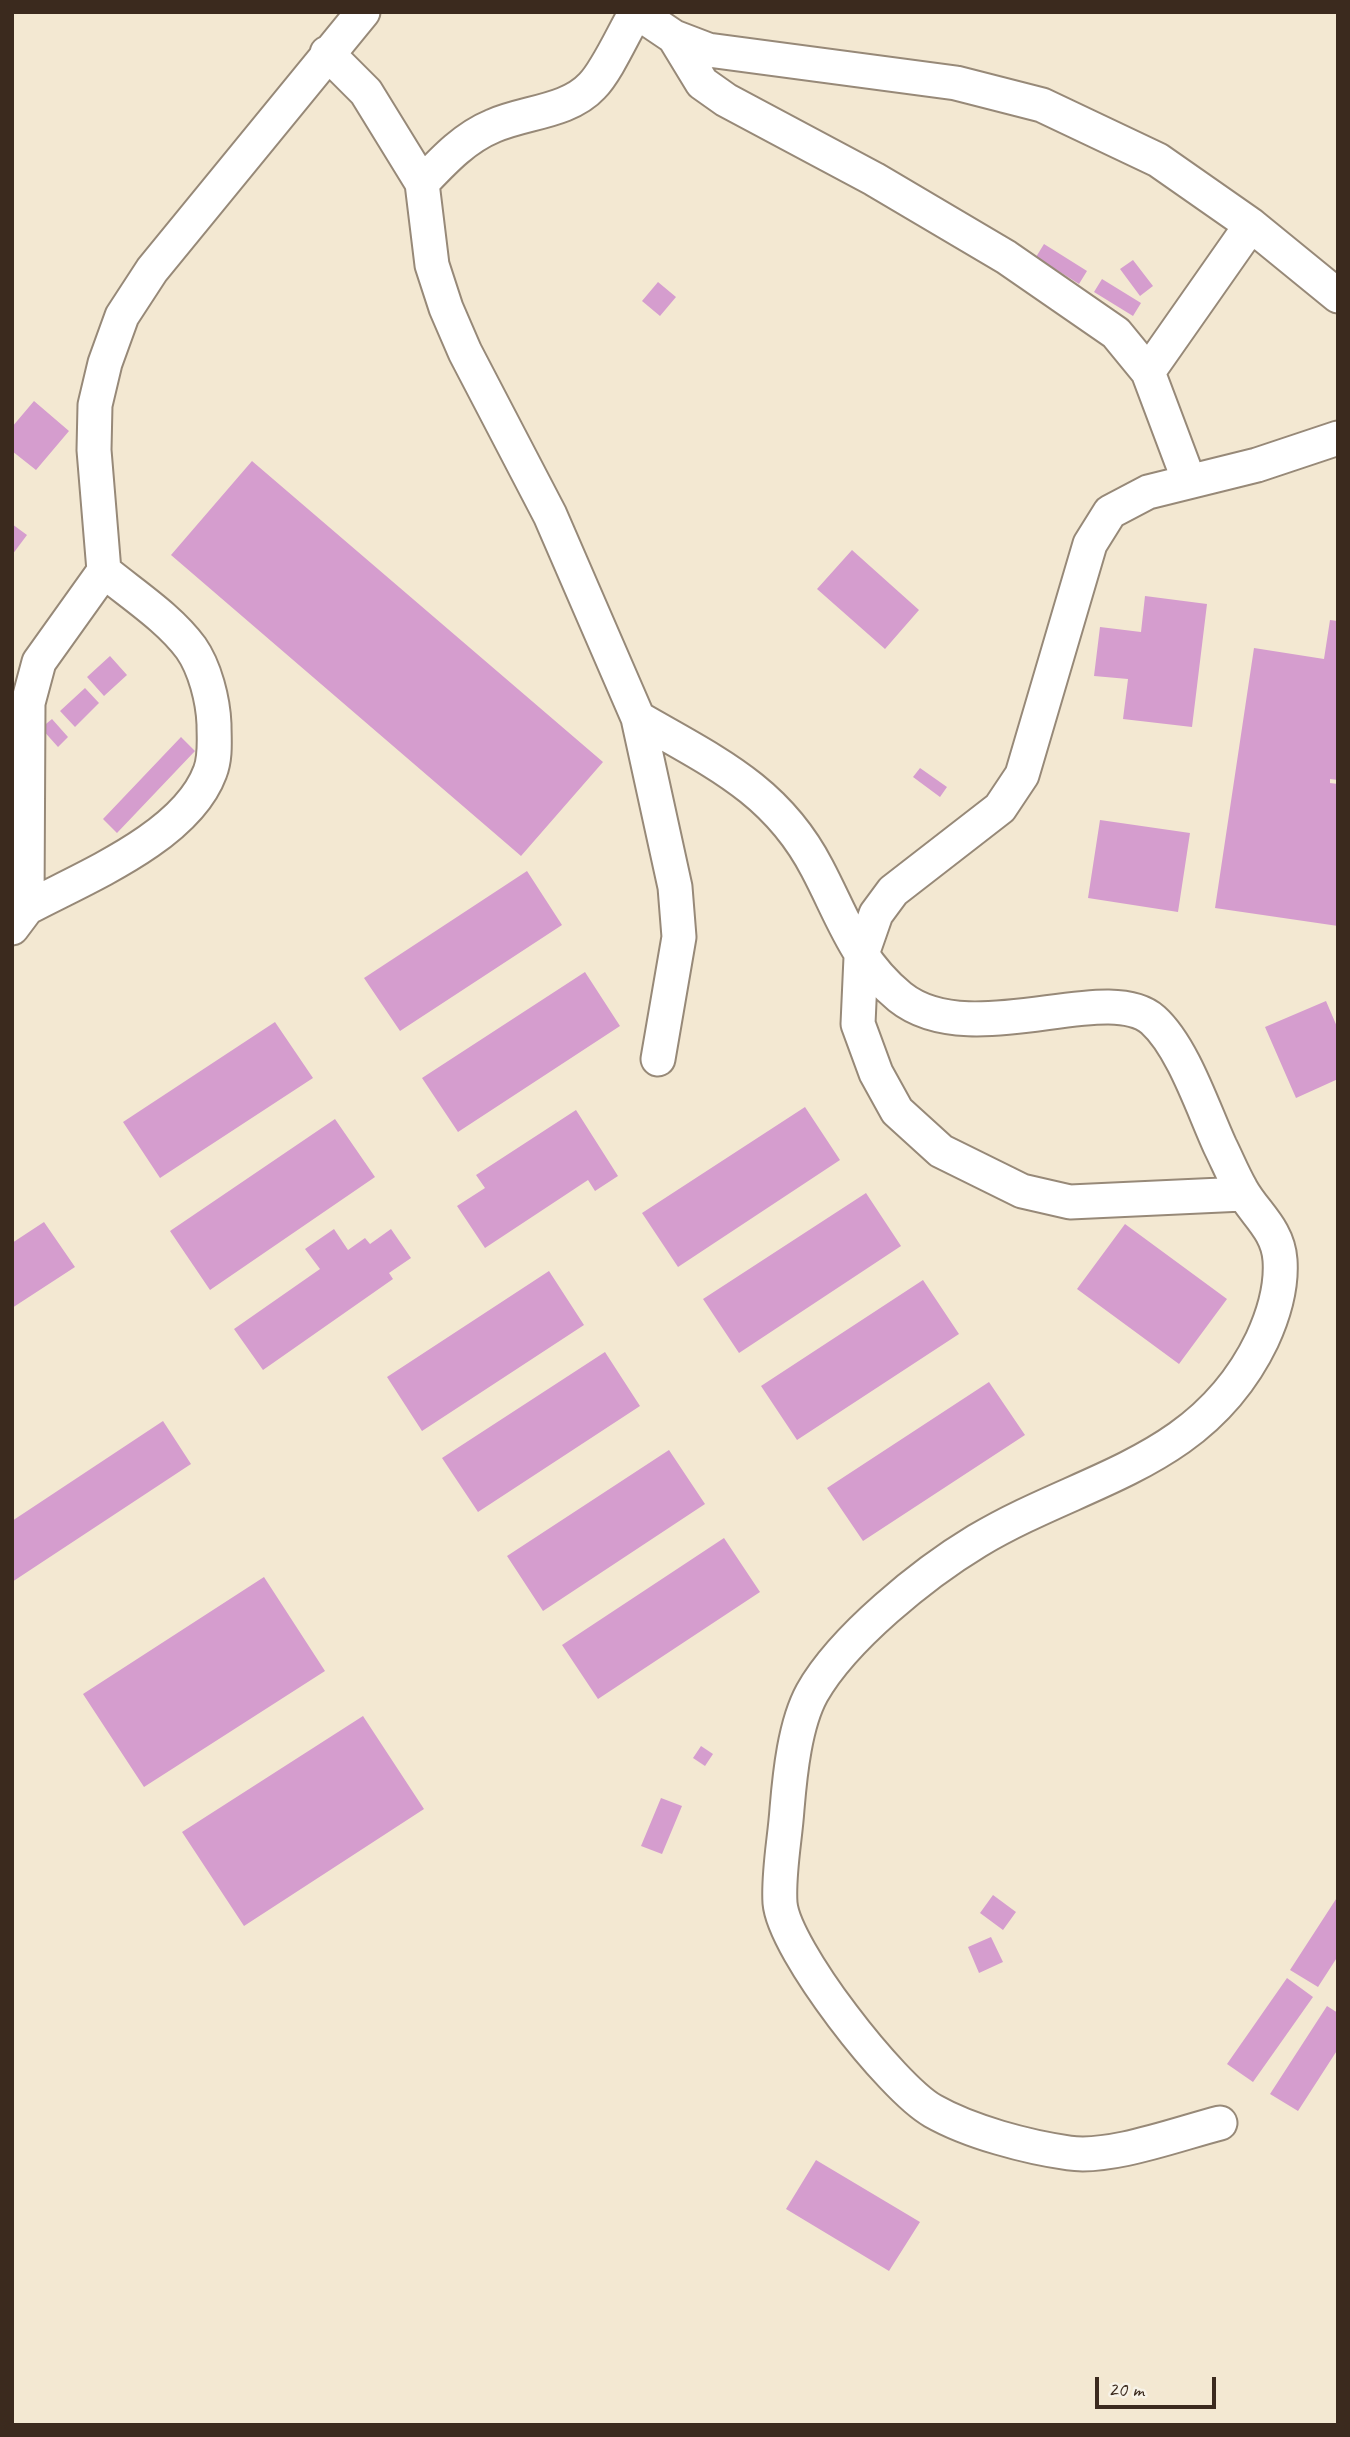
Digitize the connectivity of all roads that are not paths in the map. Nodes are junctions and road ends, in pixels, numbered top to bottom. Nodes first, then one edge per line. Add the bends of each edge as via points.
1 (363, 12) edge
2 (636, 12) edge
3 (674, 37) junction
4 (327, 53) junction
5 (422, 183) junction
6 (1251, 225) junction
7 (1338, 296) edge
8 (1148, 372) junction
9 (1338, 438) edge
10 (1189, 481) junction
11 (104, 571) junction
12 (638, 718) junction
13 (19, 918) edge
14 (861, 957) junction
15 (658, 1059) dead end
16 (1243, 1194) junction
17 (1220, 2123) dead end

1 - 4 street
2 - 3 street
2 - 5 street via 592,87 566,103 475,135
3 - 6 street via 708,50 956,83 1042,105 1158,160
3 - 8 street via 702,83 1042,280 1116,334
4 - 5 street via 366,92
4 - 11 street via 152,270 122,316 95,405
5 - 12 street via 432,265 446,309 550,515
6 - 7 street
6 - 8 street
8 - 10 street
9 - 10 street
10 - 14 street via 1148,492 1110,512 1090,544 1022,775 1000,808 893,891 876,914
11 - 13 street via 39,662 28,703
11 - 13 street via 192,649 214,712 210,772 182,816 155,839
12 - 14 street via 744,779 778,811 816,865
12 - 15 street via 675,887 679,937
14 - 16 street via 900,997 923,1011 994,1020 1114,1006 1152,1018 1174,1048
14 - 16 street via 858,1024 876,1073 897,1111 941,1151 1022,1191 1070,1202
16 - 17 street via 1269,1225 1280,1250 1281,1285 1251,1362 1204,1419 1171,1446 979,1540 923,1579 837,1657 810,1697 800,1729 788,1795 780,1907 799,1951 826,1991 896,2081 938,2114 1022,2144 1074,2154 1121,2150

